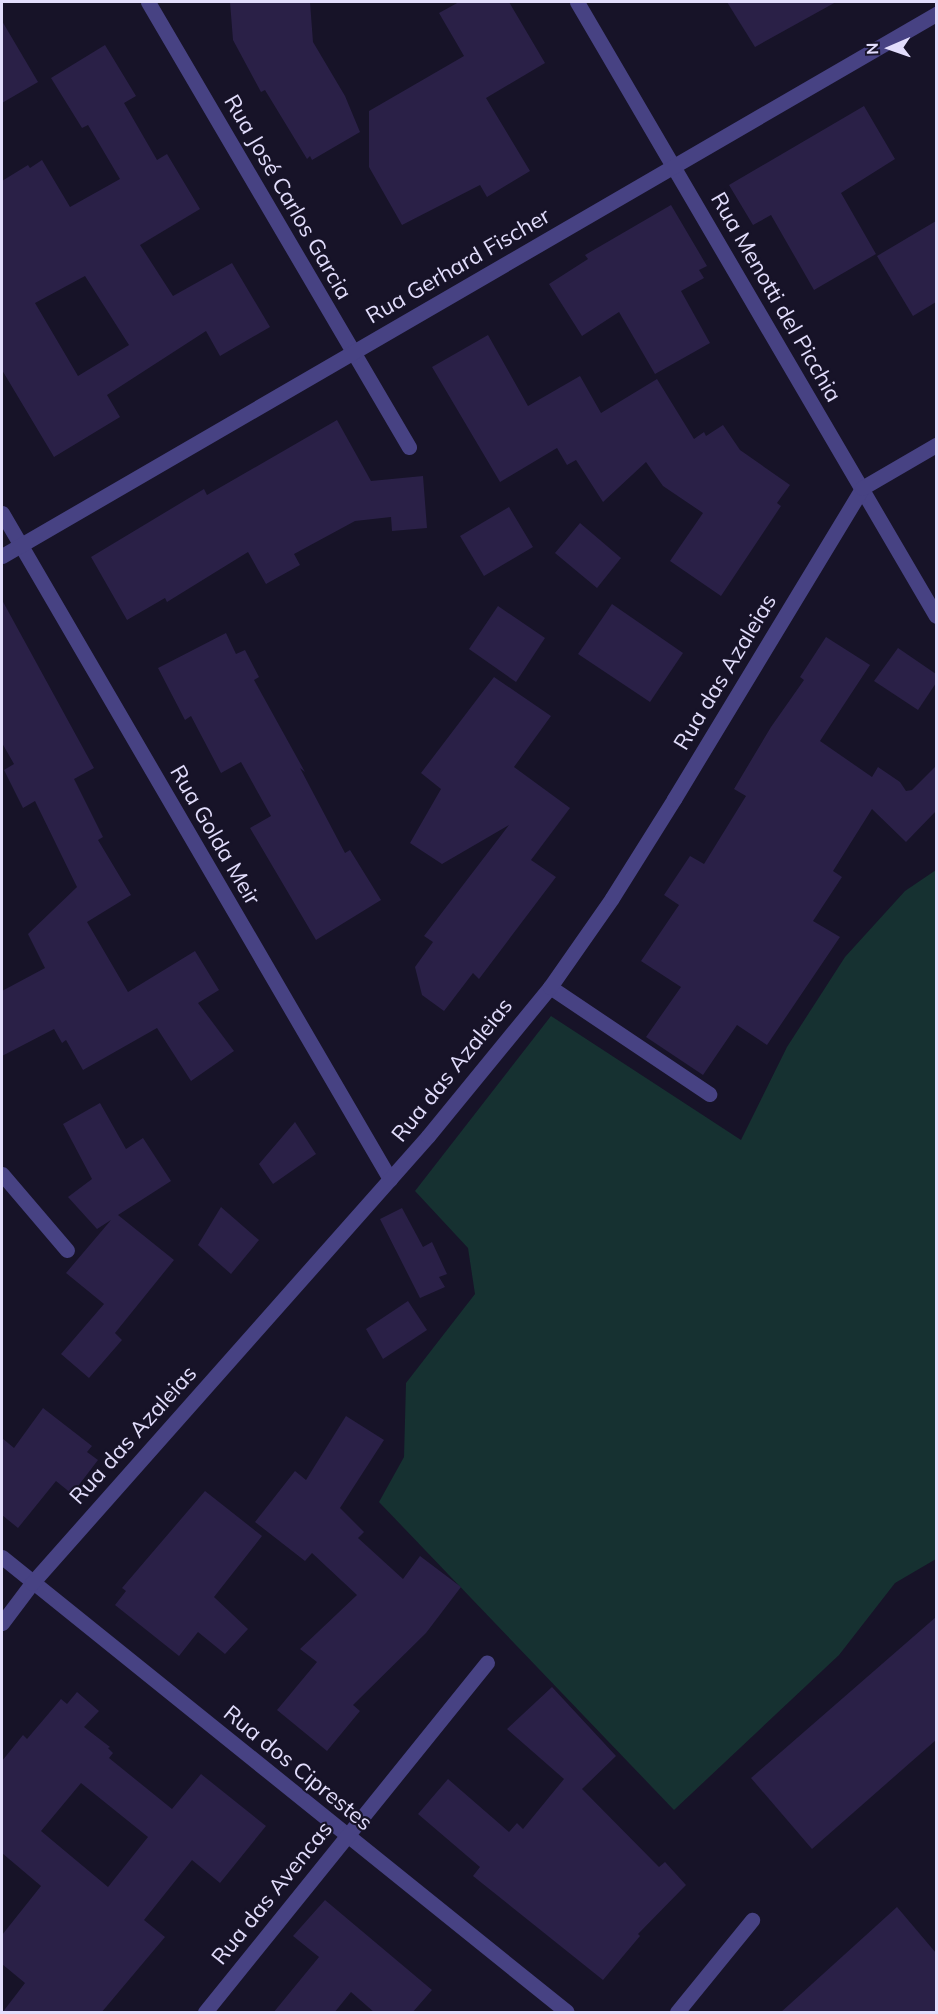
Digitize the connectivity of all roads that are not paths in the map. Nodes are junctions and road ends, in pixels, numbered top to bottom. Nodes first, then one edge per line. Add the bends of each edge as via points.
1 (148, 2) edge
2 (578, 2) edge
3 (936, 14) edge
4 (674, 166) junction
5 (353, 352) junction
6 (936, 445) edge
7 (409, 447) dead end
8 (862, 489) junction
9 (2, 513) edge
10 (20, 545) junction
11 (2, 556) edge
12 (936, 616) edge
13 (549, 987) junction
14 (709, 1094) dead end
15 (2, 1174) edge
16 (390, 1179) junction
17 (67, 1250) dead end
18 (2, 1557) edge
19 (33, 1583) junction
20 (2, 1623) edge
21 (488, 1662) dead end
22 (347, 1836) junction
23 (752, 1920) dead end
24 (205, 2013) edge
25 (567, 2013) edge
26 (677, 2013) edge

1 - 5 street, Rua José Carlos Garcia
2 - 4 street, Rua Menotti del Picchia
3 - 4 street, Rua Gerhard Fischer
4 - 5 street, Rua Gerhard Fischer
4 - 8 street, Rua Menotti del Picchia
5 - 7 street, Rua José Carlos Garcia
5 - 10 street, Rua Gerhard Fischer
6 - 8 street
8 - 12 street, Rua Menotti del Picchia
8 - 13 street, Rua das Azaleias via 674,800
9 - 10 street, Rua Golda Meir
10 - 11 street, Rua Gerhard Fischer
10 - 16 street, Rua Golda Meir
13 - 14 street
13 - 16 street, Rua das Azaleias
15 - 17 street
16 - 19 street, Rua das Azaleias
18 - 19 street, Rua dos Ciprestes
19 - 20 street, Rua das Azaleias
19 - 22 street, Rua dos Ciprestes
21 - 22 street, Rua das Avencas
22 - 24 street, Rua das Avencas
22 - 25 street, Rua dos Ciprestes
23 - 26 street

